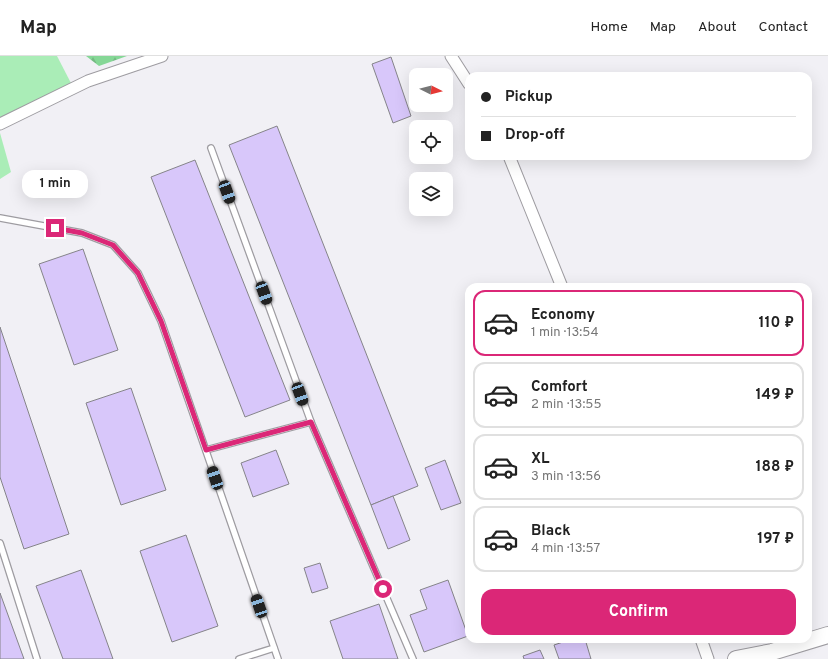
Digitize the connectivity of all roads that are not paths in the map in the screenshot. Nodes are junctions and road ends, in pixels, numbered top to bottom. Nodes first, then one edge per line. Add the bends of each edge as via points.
1 (162, 56) edge
2 (451, 56) edge
3 (465, 78) edge
4 (0, 124) edge
5 (211, 148) dead end
6 (510, 160) edge
7 (0, 218) edge
8 (560, 283) edge
9 (311, 422) junction
10 (206, 450) junction
11 (0, 543) edge
12 (828, 635) edge
13 (812, 641) edge
14 (702, 643) edge
15 (807, 643) edge
16 (274, 648) junction
17 (773, 656) edge
18 (37, 659) edge
19 (239, 659) edge
20 (278, 659) edge
21 (412, 659) edge
22 (708, 659) edge
23 (736, 659) edge

1 - 4 street via 88,81
2 - 3 street
5 - 9 lane
6 - 8 street
7 - 10 lane via 82,233 113,245 138,273 161,321
9 - 10 lane
9 - 21 lane
10 - 16 lane
11 - 18 lane
12 - 13 street
14 - 22 street
15 - 17 street
16 - 19 lane
16 - 20 lane
17 - 23 street

